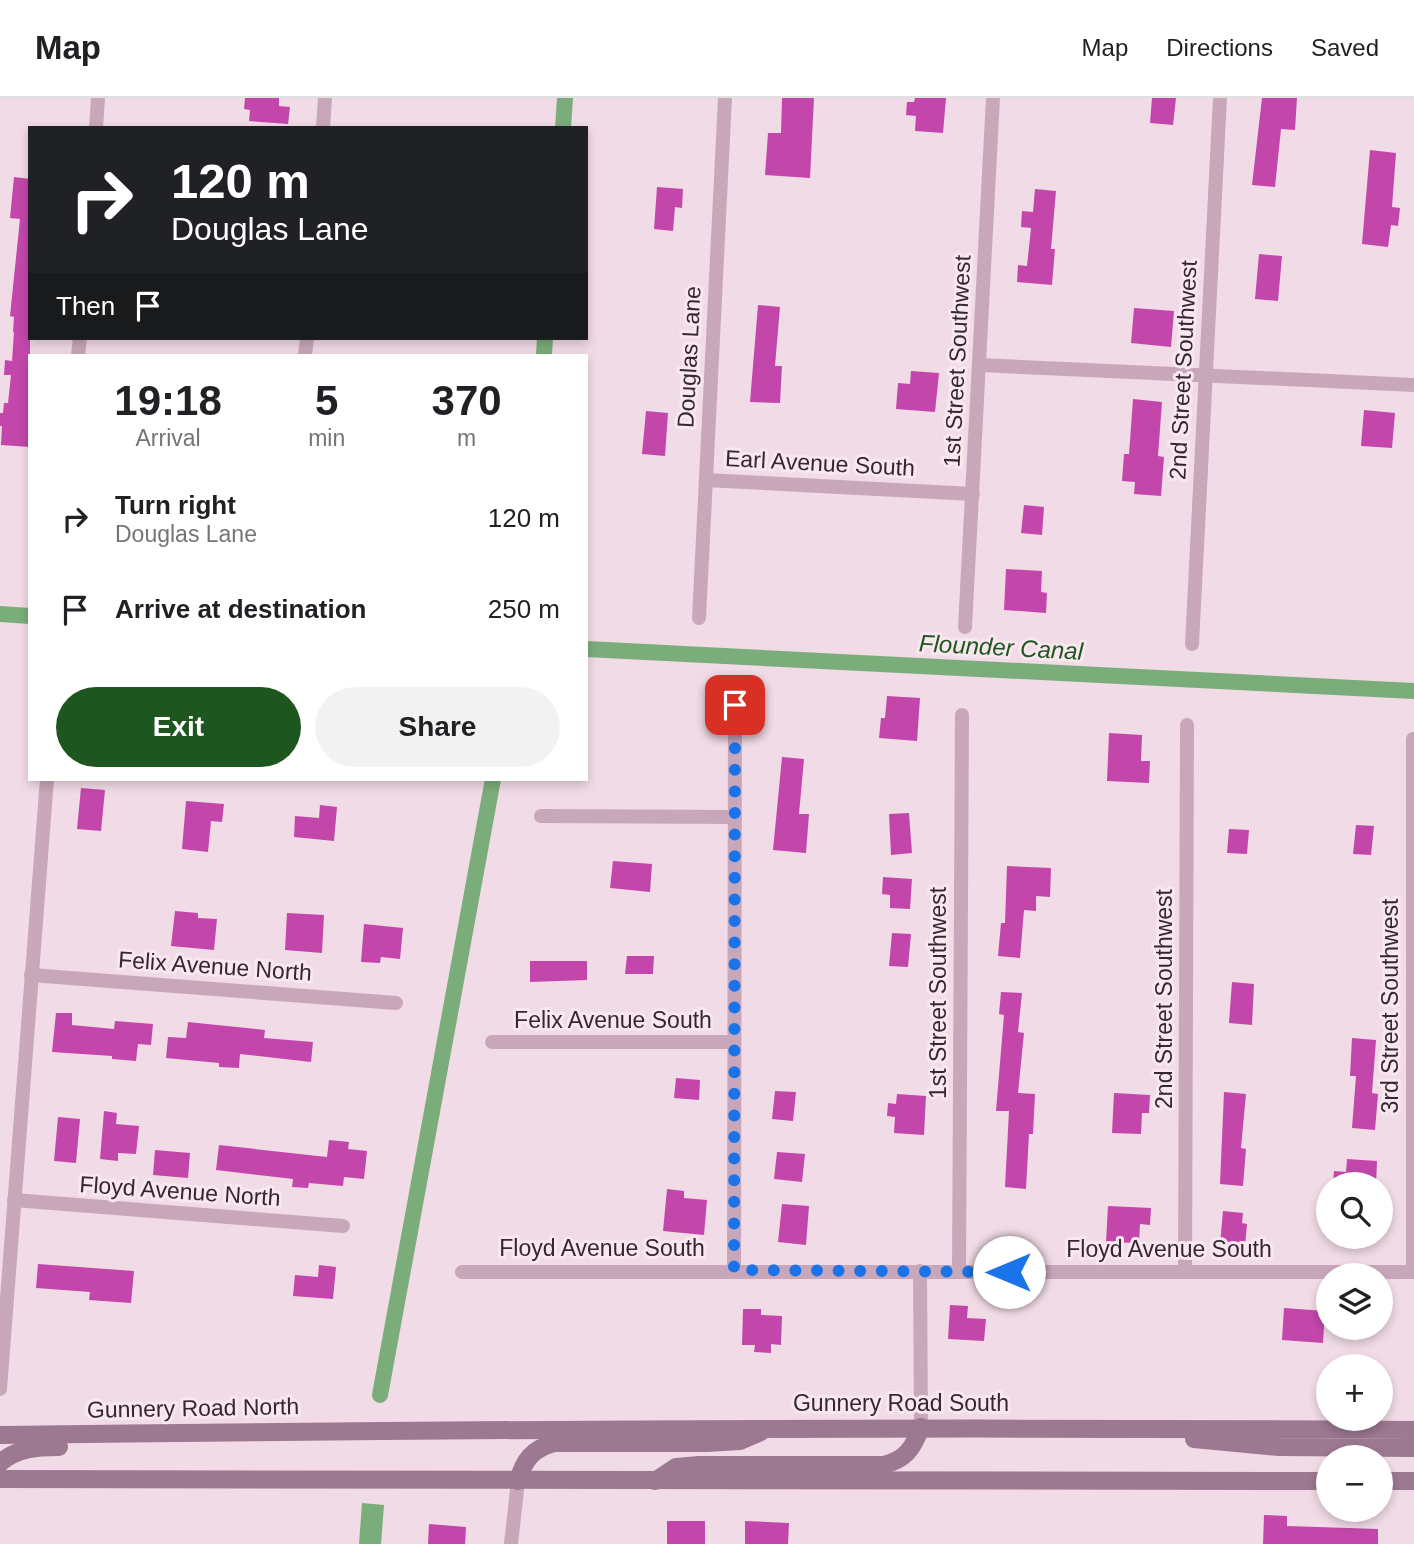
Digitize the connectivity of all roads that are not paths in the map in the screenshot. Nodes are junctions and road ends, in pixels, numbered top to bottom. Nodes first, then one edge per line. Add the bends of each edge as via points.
1 (98, 98) edge
2 (325, 98) edge
3 (725, 98) edge
4 (993, 98) edge
5 (1220, 98) edge
6 (96, 126) edge
7 (323, 126) edge
8 (980, 365) junction
9 (1206, 375) junction
10 (1414, 385) edge
11 (706, 480) junction
12 (973, 494) junction
13 (699, 618) dead end
14 (965, 627) dead end
15 (1192, 644) dead end
16 (735, 705) dead end
17 (962, 715) dead end
18 (1187, 725) dead end
19 (1413, 739) edge
20 (47, 781) edge
21 (541, 816) dead end
22 (735, 817) junction
23 (31, 975) junction
24 (396, 1003) dead end
25 (492, 1042) dead end
26 (734, 1042) junction
27 (14, 1200) junction
28 (343, 1226) dead end
29 (734, 1270) junction
30 (920, 1271) junction
31 (959, 1271) junction
32 (462, 1272) dead end
33 (1185, 1272) junction
34 (1413, 1272) edge
35 (0, 1389) edge
36 (921, 1427) junction
37 (770, 1428) junction
38 (1090, 1428) junction
39 (388, 1430) joint
40 (1414, 1430) edge
41 (246, 1432) junction
42 (0, 1436) edge
43 (1414, 1448) edge
44 (0, 1463) edge
45 (0, 1479) edge
46 (1316, 1480) edge
47 (517, 1481) junction
48 (655, 1481) junction
49 (1393, 1481) edge
50 (1414, 1481) edge
51 (511, 1544) edge

1 - 6 street
2 - 7 street
3 - 11 street, Douglas Lane
4 - 8 street, 1st Street Southwest
5 - 9 street, 2nd Street Southwest
8 - 9 street
8 - 12 street, 1st Street Southwest
9 - 10 street
9 - 15 street, 2nd Street Southwest
11 - 12 street, Earl Avenue South
11 - 13 street, Douglas Lane
12 - 14 street, 1st Street Southwest
16 - 22 street
17 - 31 street, 1st Street Southwest
18 - 33 street, 2nd Street Southwest
19 - 34 street, 3rd Street Southwest
20 - 23 street
21 - 22 street
22 - 26 street
23 - 24 street, Felix Avenue North
23 - 27 street
25 - 26 street, Felix Avenue South
26 - 29 street
27 - 28 street, Floyd Avenue North
27 - 35 street
29 - 30 street, Floyd Avenue South
29 - 32 street, Floyd Avenue South
30 - 31 street, Floyd Avenue South
30 - 36 street
31 - 33 street, Floyd Avenue South
33 - 34 street, Floyd Avenue South
36 - 37 main road, Gunnery Road South
36 - 38 main road, Gunnery Road South
36 - 48 main road via 907,1455 883,1465 699,1465 677,1467
37 - 39 main road, Gunnery Road South
37 - 47 main road via 740,1441 554,1443 539,1447 528,1457
38 - 40 main road, Gunnery Road South
38 - 43 main road via 1279,1447
39 - 41 main road, Gunnery Road North
41 - 42 main road, Gunnery Road North
41 - 44 main road via 217,1443 37,1447 15,1451
45 - 47 main road
46 - 48 main road
47 - 48 main road
47 - 51 street
49 - 50 main road

